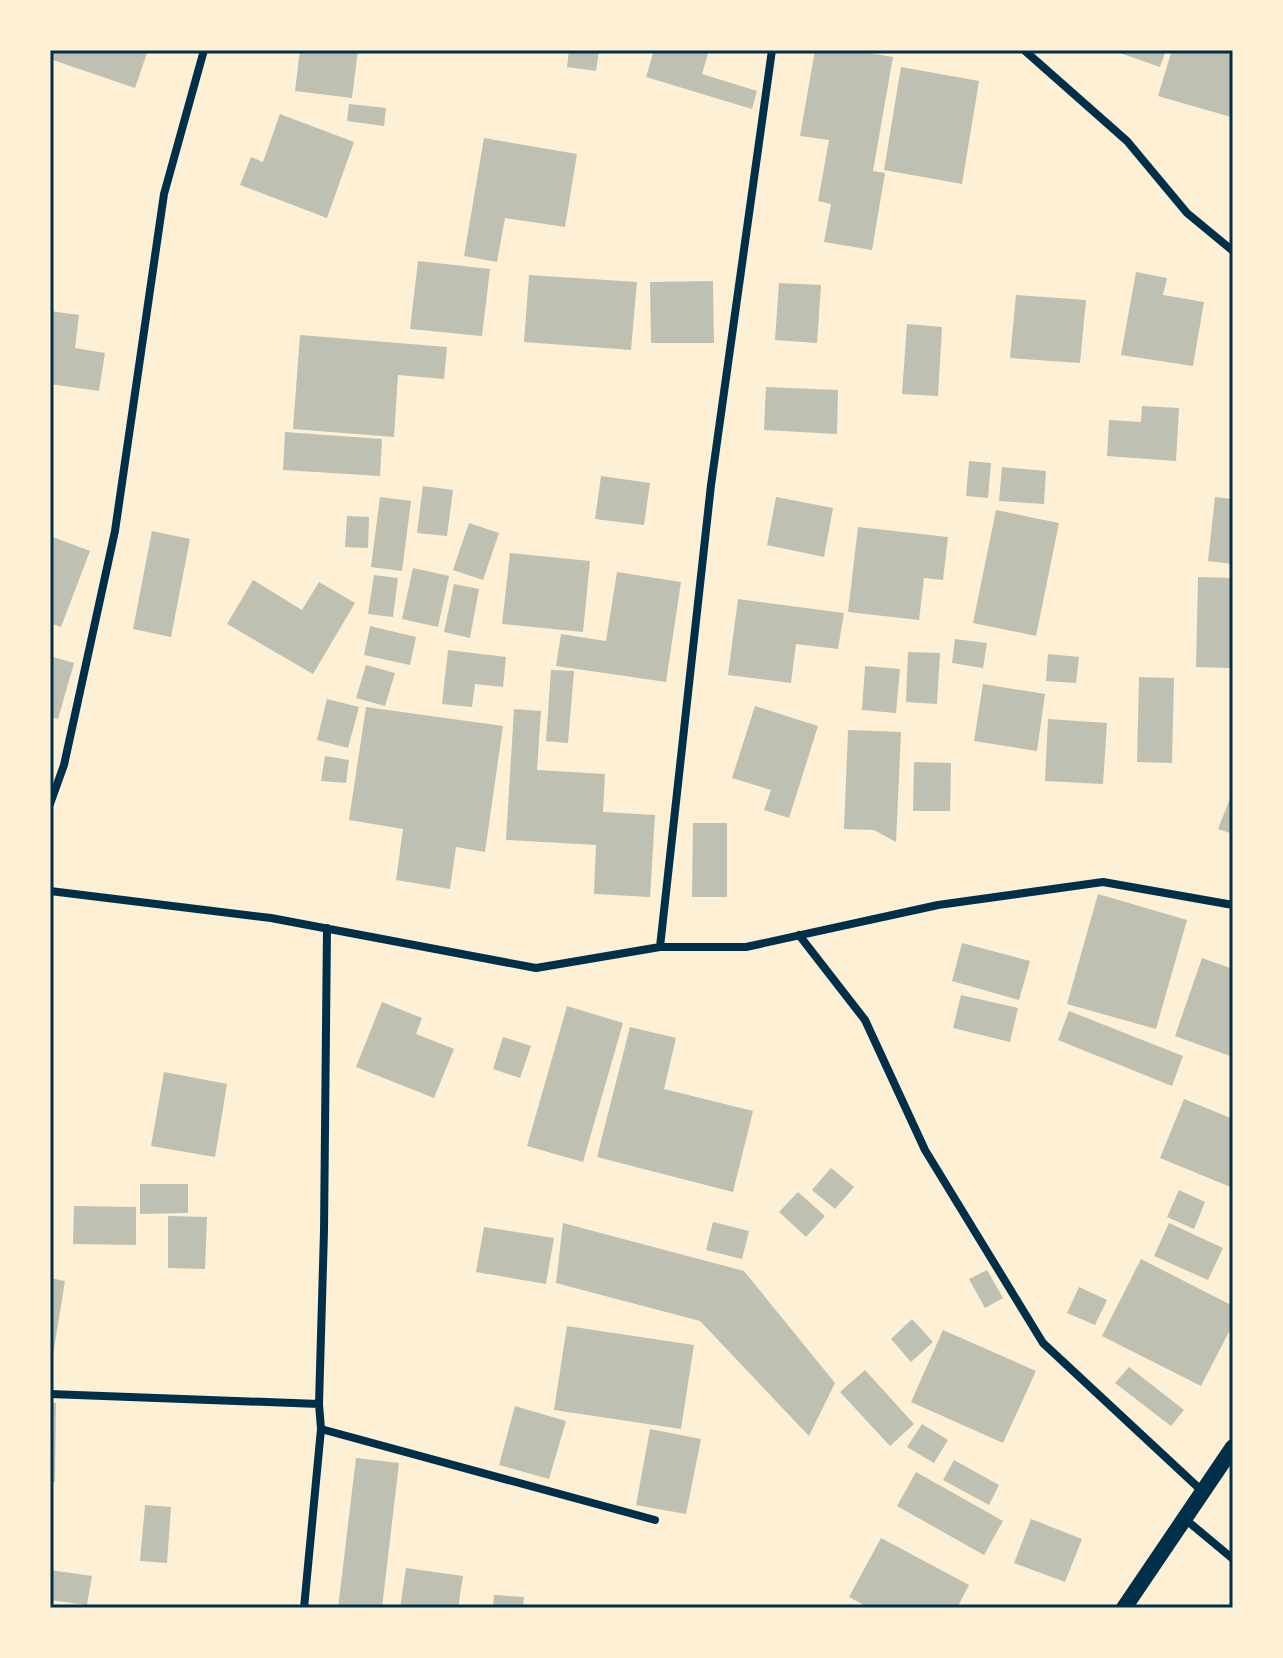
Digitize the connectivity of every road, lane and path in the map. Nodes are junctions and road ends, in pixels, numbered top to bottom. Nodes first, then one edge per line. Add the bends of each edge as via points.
1 (204, 50) edge
2 (772, 50) edge
3 (1024, 50) edge
4 (1233, 251) edge
5 (50, 804) edge
6 (50, 891) edge
7 (1233, 905) edge
8 (327, 928) junction
9 (799, 935) junction
10 (660, 947) junction
11 (50, 1394) edge
12 (319, 1404) junction
13 (321, 1429) junction
14 (1233, 1447) edge
15 (1202, 1491) junction
16 (1184, 1518) junction
17 (655, 1520) dead end
18 (1233, 1559) edge
19 (304, 1608) edge
20 (1124, 1608) edge

1 - 5 street via 164,194 115,531 64,765
2 - 10 street via 711,485
3 - 4 street via 1127,141 1187,213
6 - 8 street
7 - 9 street via 1103,882 938,905
8 - 10 street via 536,968
8 - 12 street
9 - 10 street via 746,947
9 - 15 street via 865,1020 925,1150 1043,1343
11 - 12 street
12 - 13 street
13 - 17 street
13 - 19 street
14 - 15 main road
15 - 16 main road
16 - 18 street
16 - 20 main road

